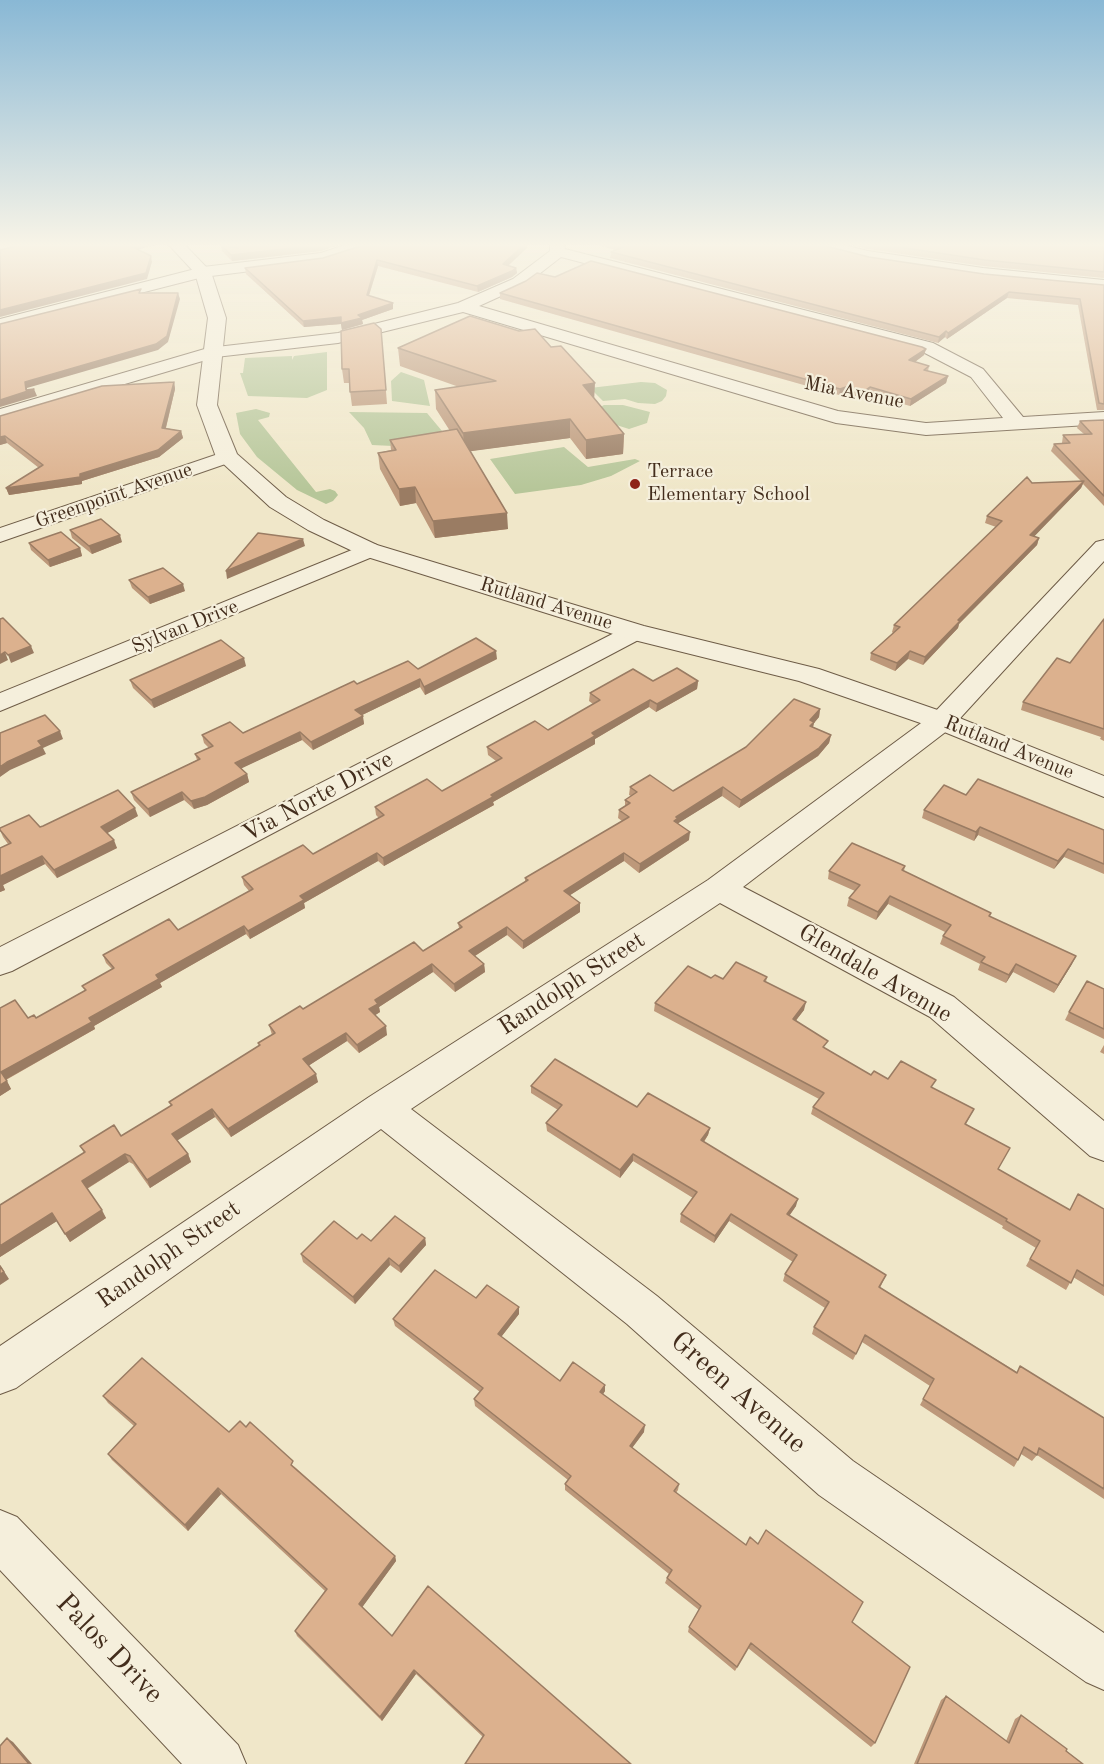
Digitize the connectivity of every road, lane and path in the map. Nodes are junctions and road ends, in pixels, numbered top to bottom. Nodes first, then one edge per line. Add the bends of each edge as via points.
1 (216, 325) edge
2 (390, 325) edge
3 (526, 325) edge
4 (846, 325) edge
5 (214, 352) junction
6 (0, 415) edge
7 (1104, 418) edge
8 (1017, 423) junction
9 (228, 457) junction
10 (0, 535) edge
11 (1104, 547) edge
12 (369, 550) junction
13 (635, 632) junction
14 (0, 703) edge
15 (942, 721) junction
16 (1104, 787) edge
17 (719, 888) junction
18 (0, 962) edge
19 (382, 1108) junction
20 (1104, 1144) edge
21 (0, 1372) edge
22 (0, 1534) edge
23 (1104, 1664) edge
24 (219, 1764) edge

1 - 5 street, Rutland Avenue
2 - 5 street via 338,338
3 - 8 street, Mia Avenue via 836,417 926,429
4 - 8 street via 927,347 977,373
5 - 6 street
5 - 9 street, Rutland Avenue via 207,405
7 - 8 street, Mia Avenue
9 - 10 street, Greenpoint Avenue
9 - 12 street, Rutland Avenue via 278,502
11 - 15 street, Randolph Street
12 - 13 street, Rutland Avenue
12 - 14 street, Sylvan Drive
13 - 15 street, Rutland Avenue via 809,675
13 - 18 street, Via Norte Drive
15 - 16 street, Rutland Avenue
15 - 17 street, Randolph Street
17 - 19 street, Randolph Street
17 - 20 street, Glendale Avenue via 942,1007
19 - 21 street, Randolph Street
19 - 23 street, Green Avenue via 642,1310 836,1478
22 - 24 street, Palos Drive

